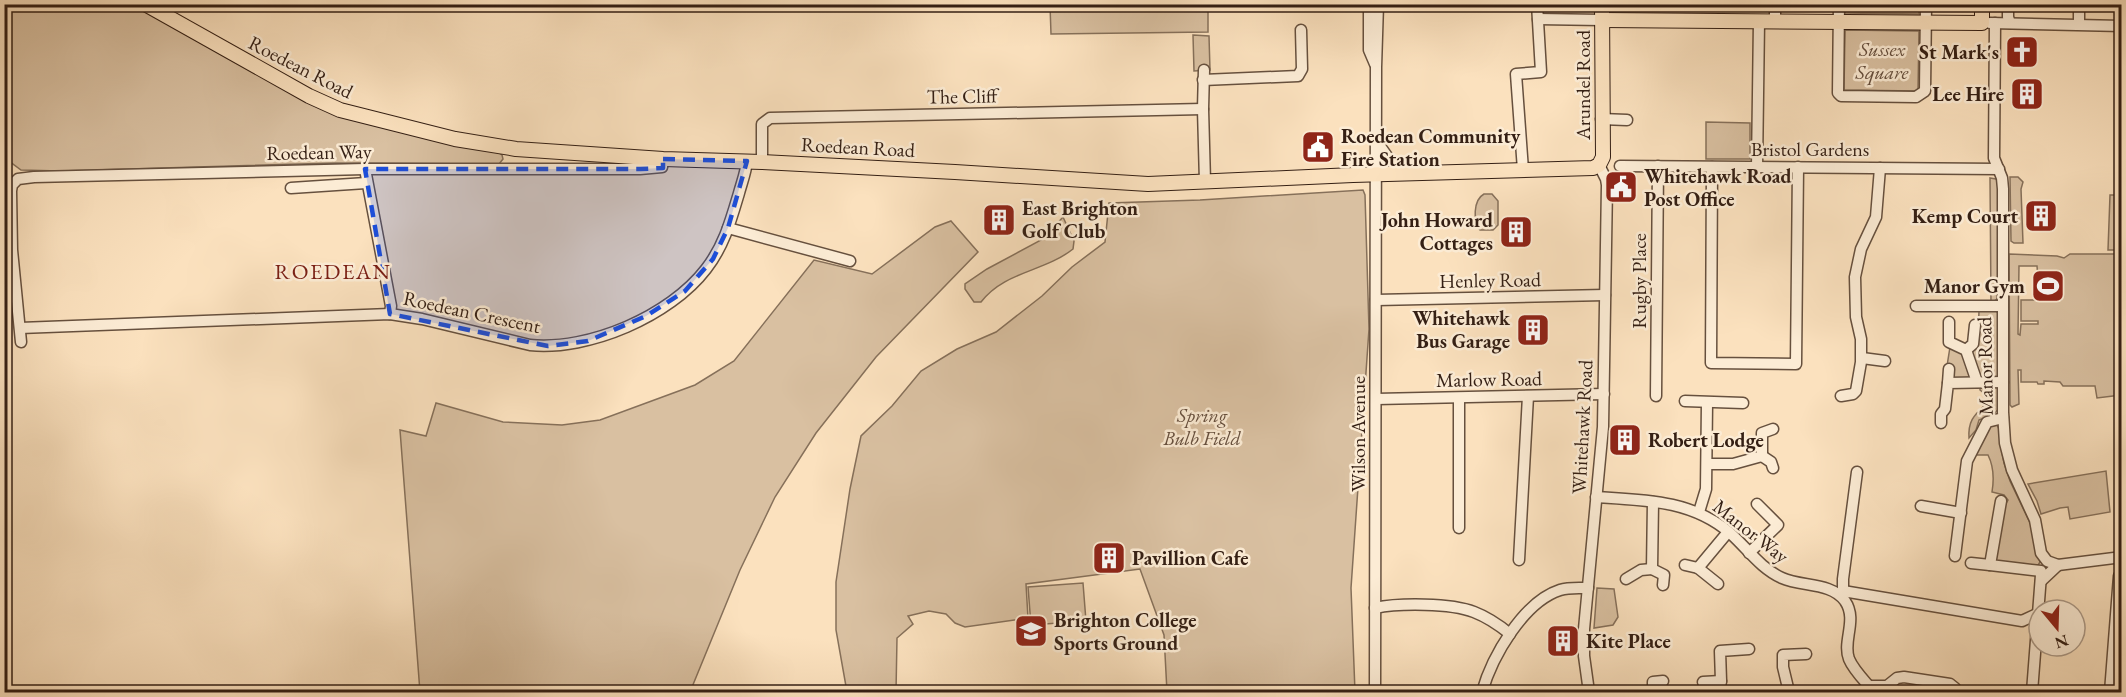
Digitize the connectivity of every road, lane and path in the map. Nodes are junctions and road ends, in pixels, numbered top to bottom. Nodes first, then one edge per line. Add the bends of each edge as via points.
1 (146, 4) edge
2 (1369, 4) edge
3 (1378, 4) edge
4 (1537, 4) edge
5 (1602, 4) edge
6 (1775, 4) edge
7 (1839, 4) edge
8 (1926, 4) edge
9 (1982, 4) edge
10 (2008, 4) edge
11 (2079, 4) edge
12 (1538, 19) junction
13 (1602, 20) junction
14 (1759, 21) junction
15 (1775, 21) junction
16 (1838, 22) junction
17 (1926, 22) junction
18 (1989, 23) junction
19 (2010, 23) junction
20 (2079, 24) junction
21 (2121, 26) edge
22 (1301, 30) dead end
23 (1376, 67) junction
24 (1203, 109) junction
25 (1601, 119) junction
26 (1627, 120) dead end
27 (1377, 142) junction
28 (747, 161) junction
29 (762, 162) junction
30 (622, 163) junction
31 (1599, 165) junction
32 (1620, 166) dead end
33 (1658, 166) junction
34 (1712, 166) junction
35 (1757, 167) junction
36 (1798, 167) junction
37 (1880, 168) junction
38 (365, 169) junction
39 (1999, 169) junction
40 (1523, 170) junction
41 (1405, 173) junction
42 (1376, 175) junction
43 (1205, 182) junction
44 (366, 183) junction
45 (291, 188) dead end
46 (728, 228) junction
47 (844, 256) dead end
48 (1605, 296) junction
49 (1376, 300) junction
50 (1916, 306) dead end
51 (2002, 306) junction
52 (390, 314) junction
53 (1949, 322) dead end
54 (1975, 325) dead end
55 (20, 328) junction
56 (21, 342) dead end
57 (1966, 350) junction
58 (1862, 358) junction
59 (1885, 361) dead end
60 (1949, 369) dead end
61 (1977, 382) junction
62 (2002, 382) junction
63 (1948, 383) junction
64 (1604, 394) junction
65 (1528, 396) junction
66 (1656, 396) dead end
67 (1841, 396) dead end
68 (1459, 398) junction
69 (1376, 399) junction
70 (1685, 401) dead end
71 (1707, 403) junction
72 (1743, 403) dead end
73 (2003, 418) junction
74 (1941, 423) dead end
75 (1773, 429) dead end
76 (1762, 456) junction
77 (1707, 464) junction
78 (1773, 468) dead end
79 (1857, 472) dead end
80 (1596, 497) junction
81 (2001, 501) dead end
82 (1653, 502) junction
83 (1757, 504) dead end
84 (1921, 506) dead end
85 (1699, 512) junction
86 (1961, 513) junction
87 (1459, 528) dead end
88 (1728, 532) junction
89 (1749, 553) junction
90 (1955, 556) dead end
91 (2043, 557) junction
92 (2116, 558) edge
93 (1519, 560) dead end
94 (1971, 563) dead end
95 (1685, 565) dead end
96 (1990, 565) junction
97 (2058, 565) junction
98 (1698, 568) junction
99 (1652, 569) junction
100 (2120, 573) edge
101 (2041, 576) junction
102 (1626, 579) dead end
103 (1718, 584) dead end
104 (1663, 585) dead end
105 (1588, 588) junction
106 (1841, 593) junction
107 (1871, 596) junction
108 (2040, 598) edge
109 (1375, 608) junction
110 (1849, 609) junction
111 (2027, 619) edge
112 (2022, 621) junction
113 (2027, 626) edge
114 (1510, 634) junction
115 (1749, 649) dead end
116 (1806, 654) dead end
117 (2035, 658) edge
118 (1663, 681) dead end
119 (1703, 682) dead end
120 (1720, 687) edge
121 (1871, 689) edge
122 (1886, 689) edge
123 (1375, 693) edge
124 (1482, 693) edge
125 (1589, 693) edge
126 (1653, 693) edge
127 (1789, 693) edge
128 (1957, 693) edge
129 (2032, 693) edge
130 (2110, 693) edge

1 - 30 main road, Roedean Road via 309,96 351,114 485,145
2 - 23 street via 1369,50
3 - 23 street
4 - 12 street
5 - 13 main road, Arundel Road
6 - 15 street
7 - 16 street
8 - 17 street
9 - 18 main road
10 - 19 street
11 - 20 street
12 - 13 street
12 - 40 street via 1541,72 1516,74
13 - 14 main road
13 - 25 main road, Arundel Road
14 - 15 main road
14 - 35 street
15 - 16 main road
16 - 17 main road
16 - 17 street via 1841,96 1916,97 1925,91
17 - 18 main road
18 - 19 street
18 - 39 street, Manor Road via 1994,158
19 - 20 street
20 - 21 street
22 - 24 street via 1302,69 1298,76 1204,75
23 - 27 street, Wilson Avenue
24 - 29 street, The Cliff via 770,118 762,124
24 - 43 street
25 - 26 street
25 - 31 main road, Arundel Road
27 - 41 street
27 - 42 street, Wilson Avenue
28 - 29 main road, Roedean Road
28 - 30 main road, Roedean Road via 663,159
28 - 46 street, Roedean Crescent
29 - 43 main road, Roedean Road via 1149,184
30 - 38 street, Roedean Way
31 - 40 main road, Roedean Road
31 - 48 street, Whitehawk Road via 1607,184
32 - 33 street, Bristol Gardens
33 - 34 street, Bristol Gardens
33 - 66 street, Rugby Place
34 - 35 street, Bristol Gardens
34 - 36 street via 1711,363 1796,364
35 - 36 street, Bristol Gardens
36 - 37 street, Bristol Gardens
37 - 39 street, Bristol Gardens
37 - 58 street via 1876,217 1861,249 1855,277
38 - 44 street
38 - 55 street, Roedean Way via 18,179 12,185 10,201
39 - 51 street, Manor Road via 2003,189
40 - 41 main road, Roedean Road
41 - 42 main road, Roedean Road
42 - 43 main road, Roedean Road
42 - 49 street, Wilson Avenue
44 - 45 street
44 - 52 street
46 - 47 street
46 - 52 street, Roedean Crescent via 705,270 677,297 626,326 578,343 530,345
48 - 49 street, Henley Road
48 - 64 street, Whitehawk Road
49 - 69 street, Wilson Avenue
50 - 51 street
51 - 62 street, Manor Road
52 - 55 street, Roedean Crescent
53 - 57 street via 1949,342
54 - 57 street via 1973,344
55 - 56 street
57 - 61 street
58 - 59 street
58 - 67 street via 1854,397
60 - 63 street
61 - 62 street
61 - 63 street
62 - 73 street, Manor Road
63 - 74 street
64 - 65 street, Marlow Road
64 - 80 street, Whitehawk Road
65 - 68 street, Marlow Road
65 - 93 street
68 - 69 street, Marlow Road
68 - 87 street
69 - 109 street, Wilson Avenue
70 - 71 street
71 - 72 street
71 - 77 street
73 - 86 street via 1987,422 1962,460
73 - 91 street, Manor Road via 2012,470 2035,520
75 - 76 street via 1760,428
76 - 77 street via 1733,464
76 - 78 street via 1772,462
77 - 85 street via 1706,489
79 - 106 street
80 - 82 street, Manor Way
80 - 105 street, Whitehawk Road
81 - 96 street
82 - 85 street, Manor Way
82 - 99 street
83 - 89 street via 1778,525
84 - 86 street
85 - 88 street, Manor Way
86 - 90 street
88 - 89 street, Manor Way
88 - 98 street
89 - 106 street, Manor Way via 1782,578
91 - 97 street
91 - 101 street, Manor Road
92 - 97 street
92 - 100 street
94 - 96 street
95 - 98 street
96 - 101 street
97 - 101 street
98 - 103 street
99 - 102 street via 1641,570
99 - 104 street via 1664,575
100 - 130 street
101 - 108 street, Manor Road
105 - 114 street via 1555,592
105 - 125 street, Whitehawk Road via 1584,642
106 - 107 street, Manor Way
106 - 110 street
107 - 110 street
107 - 112 street, Manor Way
109 - 114 street via 1465,609 1482,615
109 - 123 street, Wilson Avenue
110 - 121 street via 1849,657
111 - 112 street
112 - 113 street
114 - 124 street via 1488,673
115 - 120 street via 1720,651
116 - 127 street via 1783,656
117 - 129 street, Manor Road
118 - 126 street via 1653,682
119 - 120 street
121 - 122 street
122 - 128 street via 1897,678 1904,677 1950,684

